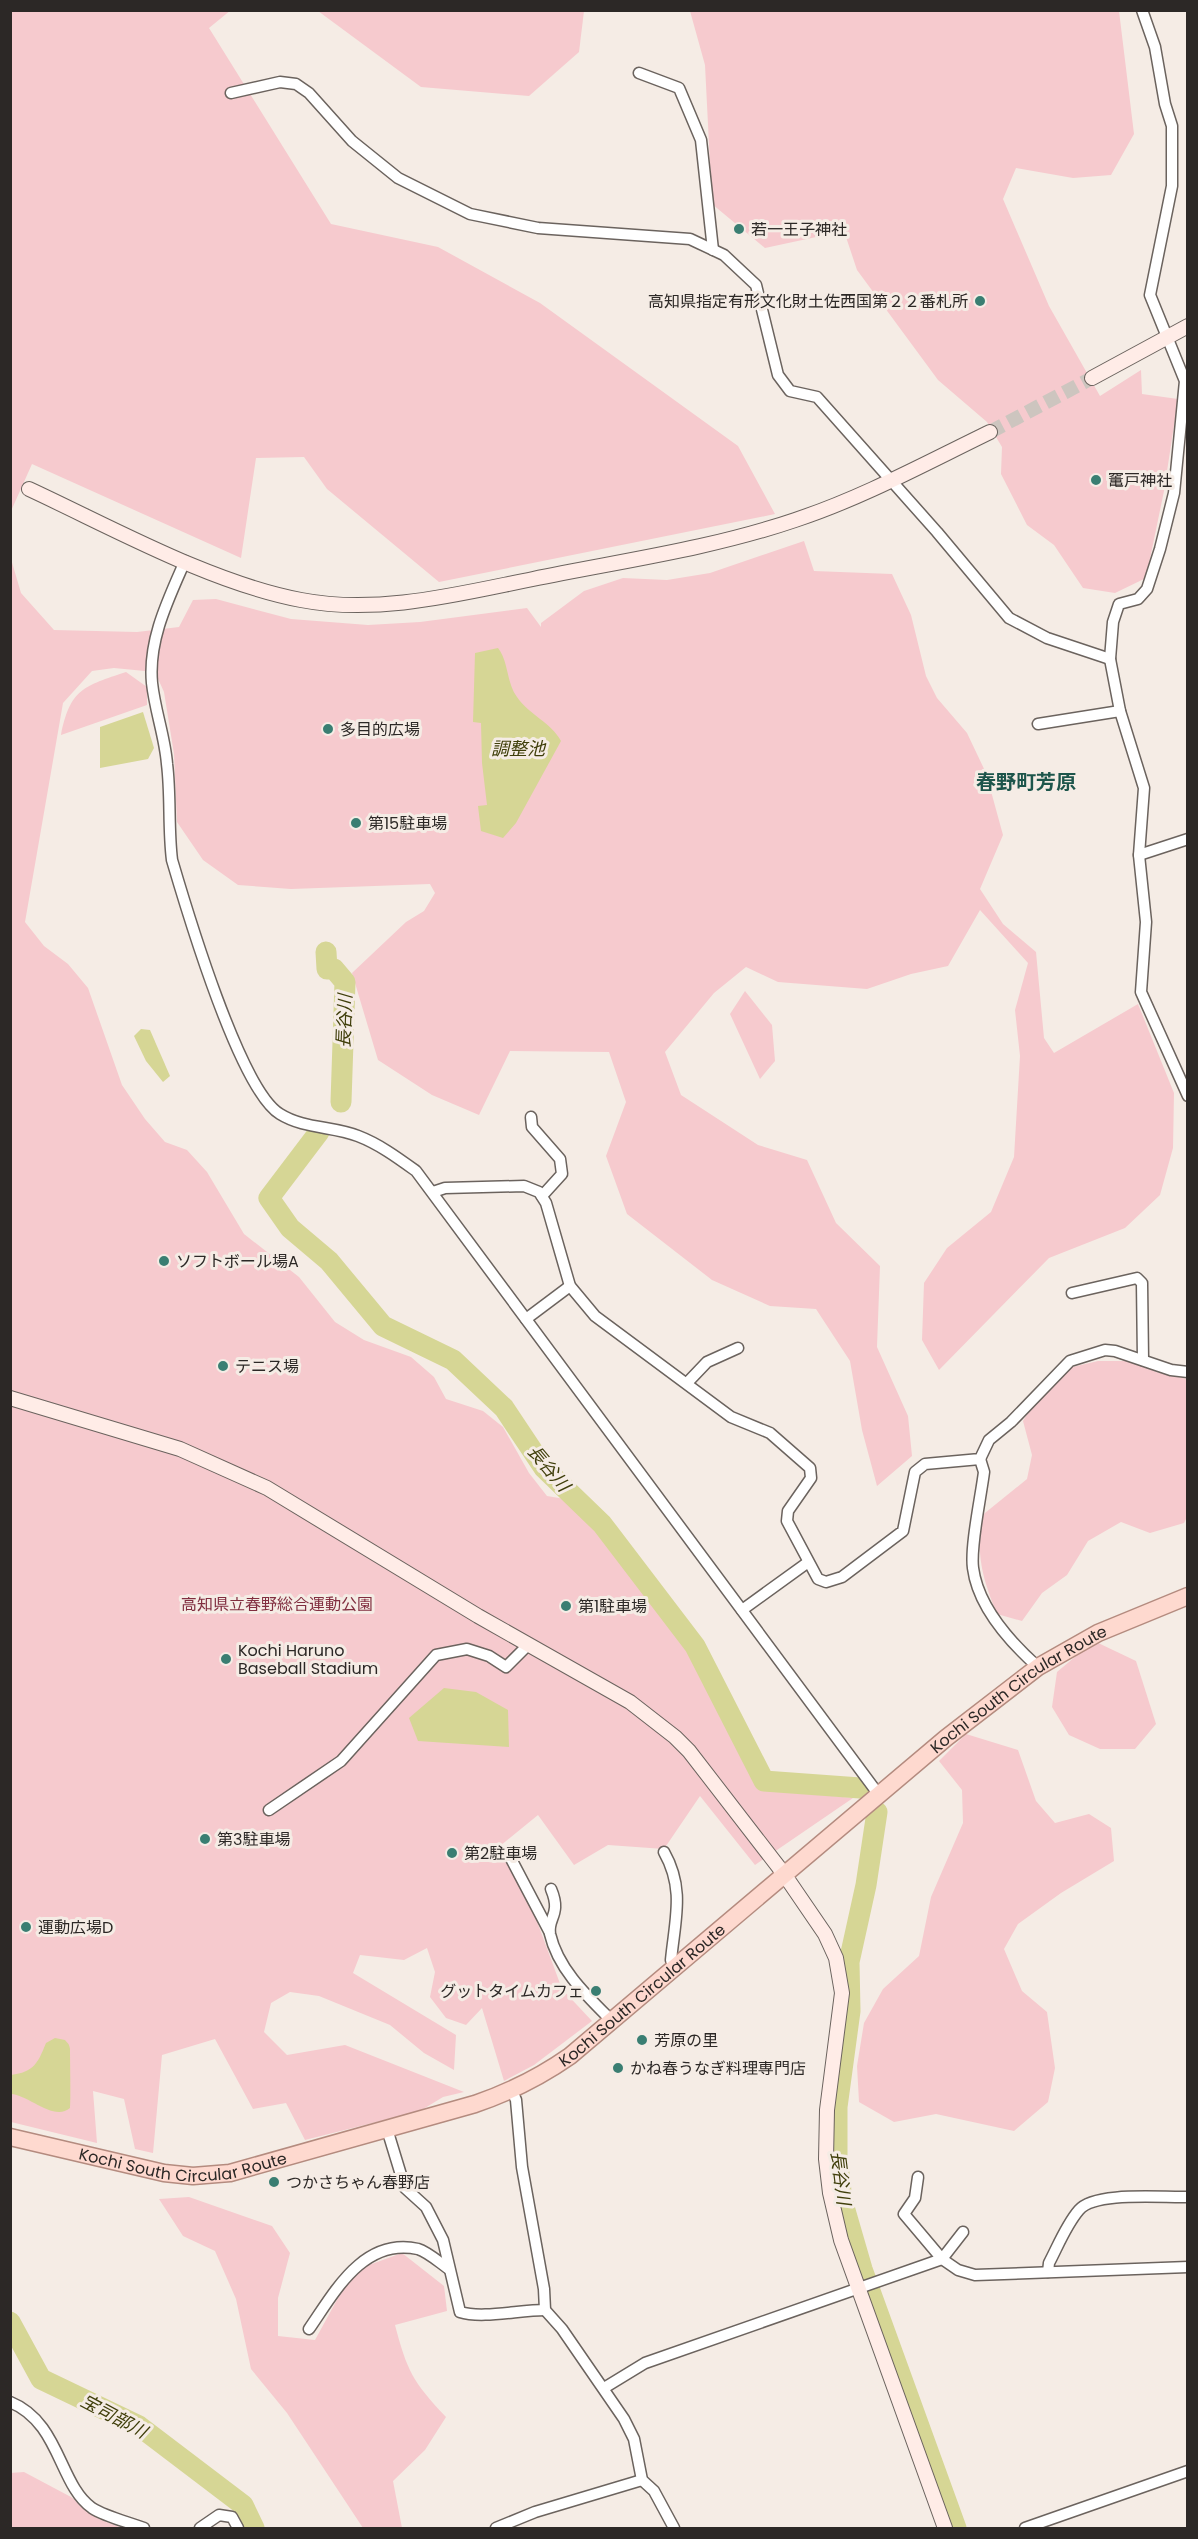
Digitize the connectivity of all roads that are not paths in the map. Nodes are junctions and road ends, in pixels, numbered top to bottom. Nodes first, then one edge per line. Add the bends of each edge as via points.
1 (1142, 10) edge
2 (639, 73) dead end
3 (231, 93) dead end
4 (713, 250) junction
5 (1188, 326) edge
6 (1168, 336) junction
7 (1092, 378) tunnel mouth
8 (990, 432) tunnel mouth
9 (891, 480) junction
10 (29, 489) dead end
11 (185, 561) junction
12 (1110, 659) junction
13 (1120, 711) junction
14 (1038, 724) dead end
15 (1188, 839) edge
16 (1139, 855) junction
17 (1188, 1096) edge
18 (531, 1117) dead end
19 (433, 1192) junction
20 (542, 1196) junction
21 (570, 1286) junction
22 (1072, 1293) dead end
23 (525, 1319) junction
24 (738, 1348) dead end
25 (1143, 1360) junction
26 (1188, 1372) edge
27 (687, 1383) junction
28 (10, 1398) edge
29 (980, 1459) junction
30 (807, 1563) junction
31 (1188, 1596) edge
32 (742, 1610) junction
33 (528, 1645) junction
34 (1038, 1667) junction
35 (879, 1795) junction
36 (269, 1809) dead end
37 (664, 1852) dead end
38 (508, 1853) dead end
39 (784, 1874) junction
40 (552, 1889) dead end
41 (549, 1931) junction
42 (674, 1968) junction
43 (612, 2021) junction
44 (512, 2091) junction
45 (387, 2129) junction
46 (10, 2137) edge
47 (918, 2177) dead end
48 (1188, 2197) edge
49 (963, 2232) dead end
50 (942, 2259) junction
51 (1188, 2267) edge
52 (449, 2269) junction
53 (1048, 2272) junction
54 (866, 2286) junction
55 (545, 2310) junction
56 (309, 2329) dead end
57 (604, 2388) junction
58 (10, 2402) edge
59 (1188, 2471) edge
60 (642, 2480) junction
61 (144, 2529) edge
62 (200, 2529) edge
63 (238, 2529) edge
64 (496, 2529) edge
65 (674, 2529) edge
66 (945, 2529) edge
67 (1025, 2529) edge

1 - 6 street via 1155,47 1172,126 1172,186 1150,295
2 - 4 street via 679,88 701,140
3 - 4 street via 280,82 296,84 352,141 398,178 470,214 538,228 690,239
4 - 9 street via 724,255 756,285 778,375 790,391 817,397
5 - 6 street
6 - 7 street
6 - 12 street via 1185,381 1174,493 1147,589 1138,599 1119,604 1113,622
8 - 9 street
9 - 11 street via 796,520 733,538 441,598 338,605 301,600 243,585
9 - 12 street via 1009,618 1047,638
10 - 11 street
11 - 19 street via 156,634 152,685 168,767 172,860 231,1032 261,1096 277,1113 294,1122 357,1135 416,1171
12 - 13 street
13 - 14 street
13 - 16 street via 1144,788
15 - 16 street
16 - 17 street via 1146,922 1141,992
18 - 20 street via 532,1126 560,1159 562,1174
19 - 20 street via 445,1188 524,1186
19 - 23 street
20 - 21 street
21 - 23 street
21 - 27 street via 595,1316
22 - 25 street via 1137,1278 1142,1283
23 - 32 street
24 - 27 street via 707,1362
25 - 26 street
25 - 29 street via 1105,1350 1070,1361 988,1440
27 - 30 street via 731,1417 770,1433 810,1468 811,1478 788,1511 787,1521
28 - 33 street via 180,1449 267,1488
29 - 30 street via 925,1464 915,1472 903,1531 842,1577 818,1580
29 - 34 street via 984,1472 972,1566 978,1592 990,1614
30 - 32 street
31 - 34 main road, Kochi South Circular Route via 1098,1633
32 - 35 street
33 - 36 street via 507,1667 467,1649 436,1655 341,1761
33 - 39 street via 630,1702 675,1737
34 - 35 main road, Kochi South Circular Route
35 - 39 main road, Kochi South Circular Route
37 - 42 street via 676,1878 679,1898 671,1960
38 - 41 street
39 - 42 main road, Kochi South Circular Route
39 - 54 street via 825,1934 840,1975 841,2009 826,2159 842,2240
40 - 41 street via 557,1902
41 - 43 street via 576,1984
42 - 43 main road, Kochi South Circular Route
43 - 44 main road, Kochi South Circular Route via 539,2078
44 - 45 main road, Kochi South Circular Route
44 - 55 street
45 - 46 main road, Kochi South Circular Route via 230,2173 193,2176 164,2173
45 - 52 street via 405,2188 426,2207 442,2240
47 - 50 street via 915,2198 904,2214
48 - 53 street via 1111,2199 1080,2209 1049,2263
49 - 50 street
50 - 53 street via 975,2275
50 - 54 street
51 - 53 street
52 - 55 street via 460,2312 473,2316
52 - 56 street via 419,2250 396,2249 375,2255 352,2270
54 - 57 street via 645,2363
54 - 66 street
55 - 57 street
57 - 60 street via 634,2439
58 - 61 street via 22,2407 52,2440 76,2490 92,2507
59 - 67 street
60 - 64 street via 535,2512
60 - 65 street via 654,2491
62 - 63 street via 219,2516 232,2517

